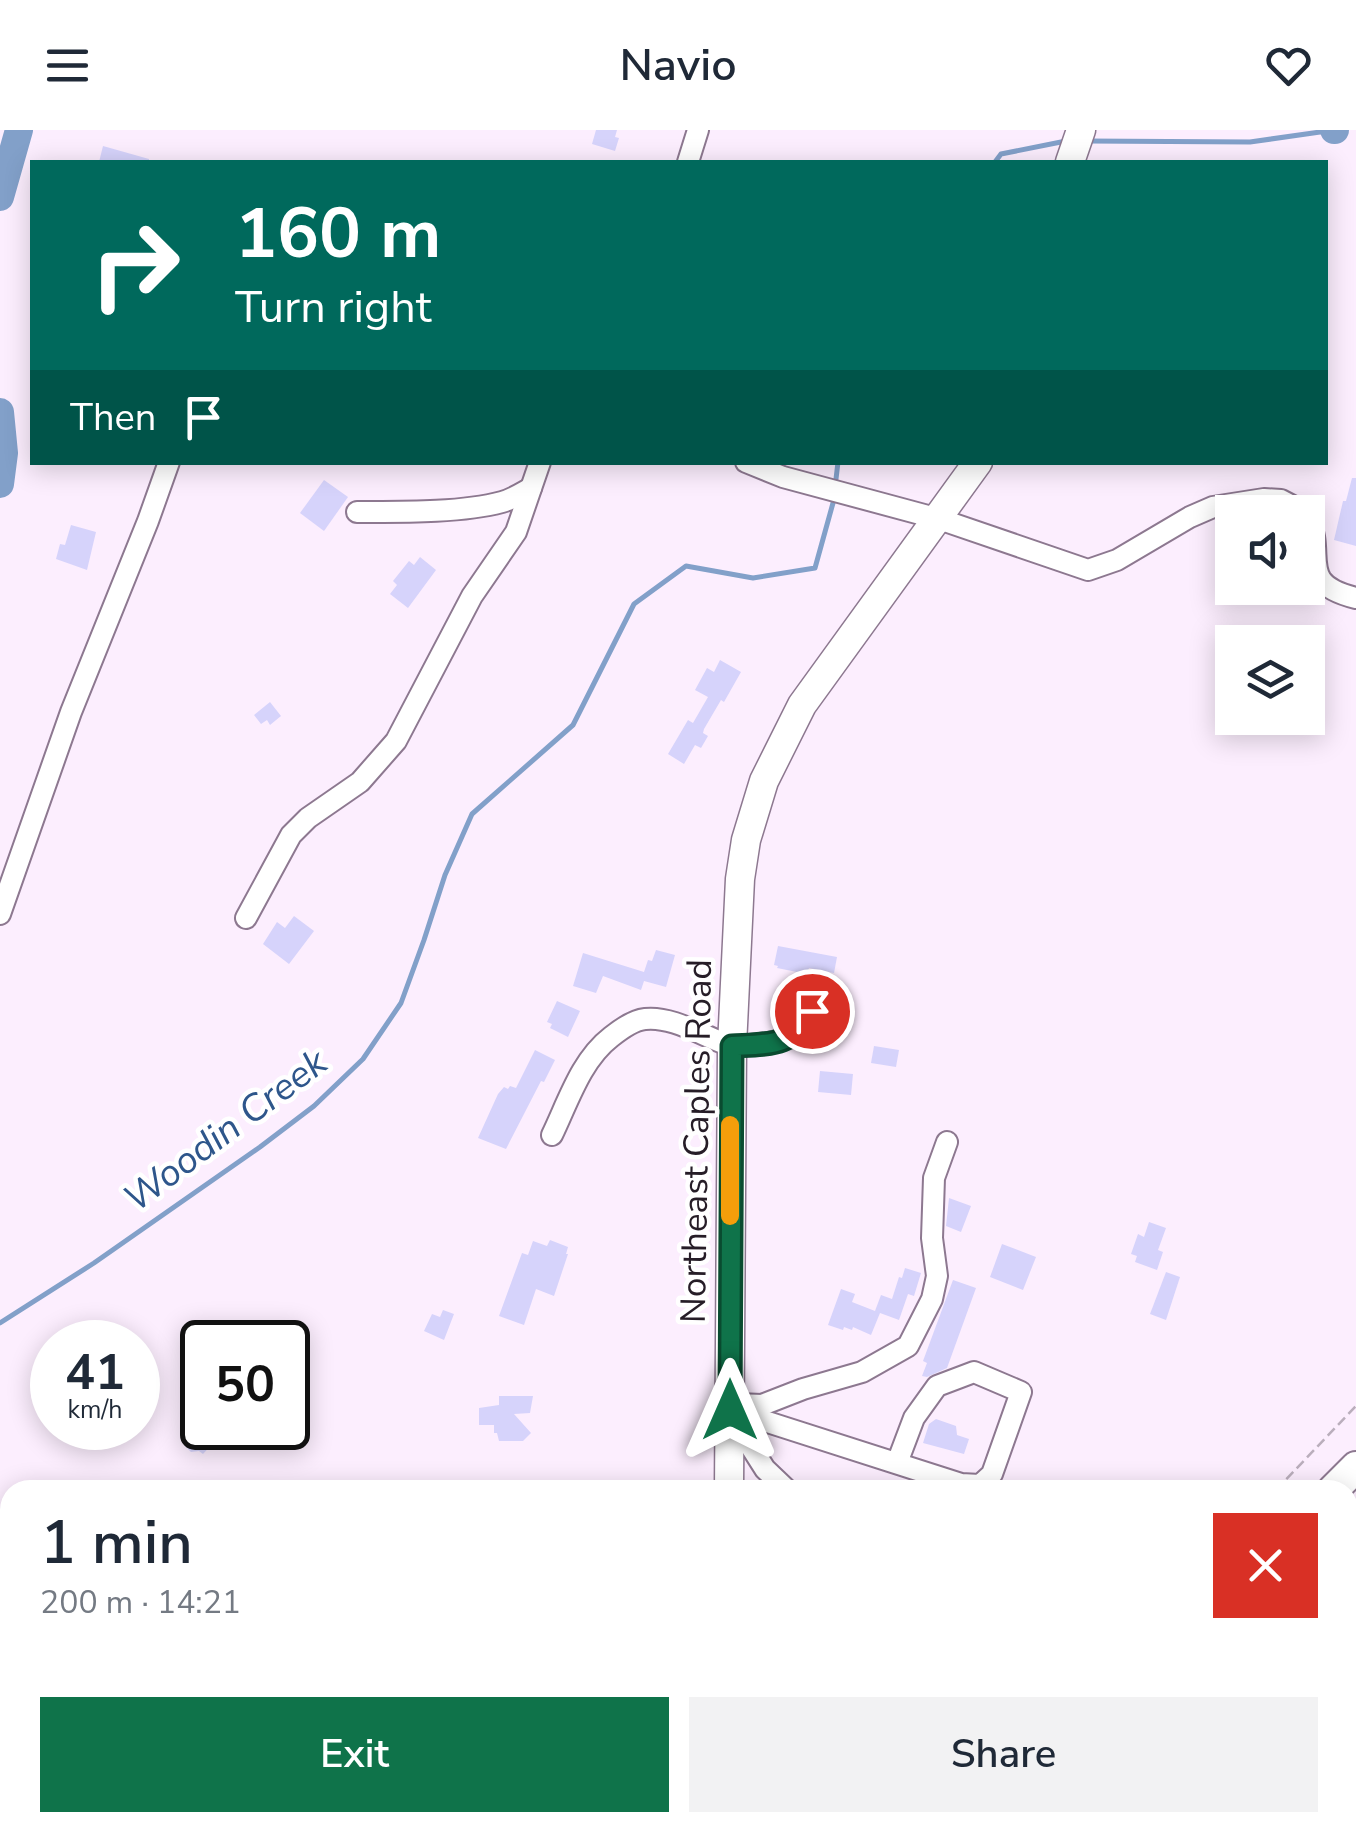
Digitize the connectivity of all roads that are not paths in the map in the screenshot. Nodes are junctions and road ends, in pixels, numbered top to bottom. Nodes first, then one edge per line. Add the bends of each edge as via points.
1 (698, 130) edge
2 (689, 160) edge
3 (168, 465) edge
4 (539, 465) edge
5 (753, 465) edge
6 (976, 465) edge
7 (532, 488) junction
8 (1215, 508) edge
9 (358, 512) dead end
10 (938, 518) junction
11 (1325, 584) edge
12 (1355, 593) edge
13 (0, 914) edge
14 (246, 918) dead end
15 (812, 1011) dead end
16 (732, 1046) junction
17 (552, 1135) dead end
18 (948, 1142) dead end
19 (730, 1409) junction
20 (898, 1463) junction
21 (729, 1480) edge
22 (777, 1480) edge
23 (949, 1480) edge
24 (986, 1480) edge

1 - 2 street
3 - 13 street
4 - 7 street
5 - 10 street
6 - 10 main road, Northeast Caples Road
7 - 9 street via 488,505
7 - 14 street via 516,532 472,596 396,741 360,782 292,835
8 - 10 street via 1088,570
10 - 16 main road, Northeast Caples Road via 802,705 764,780 740,879
11 - 12 street
15 - 16 street via 785,1040
16 - 17 street via 665,1020 627,1026 586,1066
16 - 19 main road, Northeast Caples Road
18 - 19 street via 934,1178 937,1276 908,1346 862,1372
19 - 20 street
19 - 21 main road, Northeast Caples Road
19 - 22 street
20 - 23 street
20 - 24 street via 914,1418 937,1386 974,1372 1021,1392

